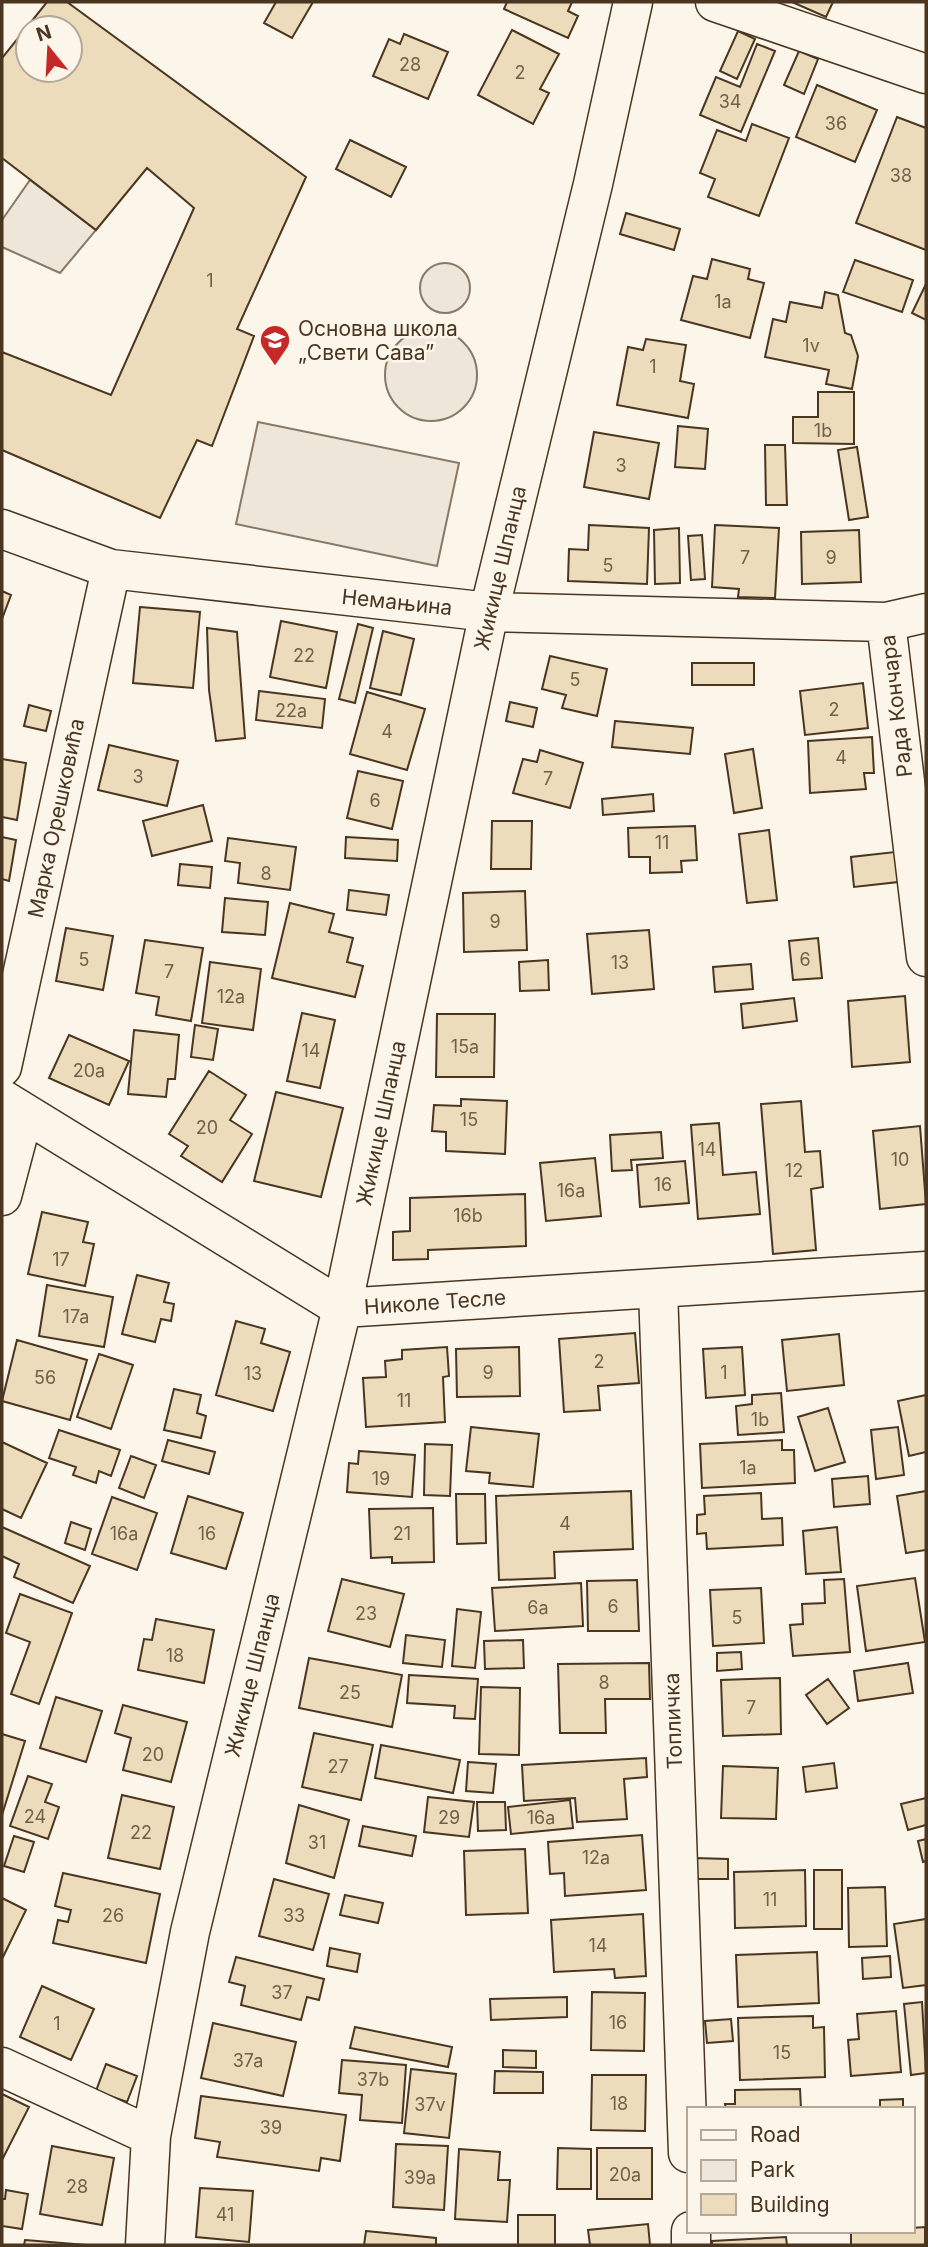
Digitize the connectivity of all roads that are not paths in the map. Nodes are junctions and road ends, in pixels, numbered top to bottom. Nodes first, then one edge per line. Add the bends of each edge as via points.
1 (633, 2) edge
2 (715, 2) edge
3 (926, 74) edge
4 (2, 529) edge
5 (111, 569) junction
6 (489, 612) junction
7 (926, 613) edge
8 (887, 622) junction
9 (926, 957) edge
10 (2, 1067) edge
11 (13, 1106) edge
12 (2, 1196) edge
13 (926, 1271) edge
14 (658, 1289) junction
15 (342, 1308) junction
16 (2, 2067) edge
17 (687, 2124) edge
18 (151, 2136) junction
19 (145, 2245) edge

1 - 6 street, Жикице Шпанца
2 - 3 street
4 - 5 street, Немањина
5 - 6 street, Немањина
5 - 10 street, Марка Орешковића
6 - 8 street, Немањина
6 - 15 street, Жикице Шпанца
7 - 8 street, Немањина
8 - 9 street, Рада Кончара
11 - 12 street
11 - 15 street, Николе Тесле
13 - 14 street, Николе Тесле
14 - 15 street, Николе Тесле
14 - 17 street, Топличка
15 - 18 street, Жикице Шпанца via 190,1932
16 - 18 street
18 - 19 street, Жикице Шпанца

